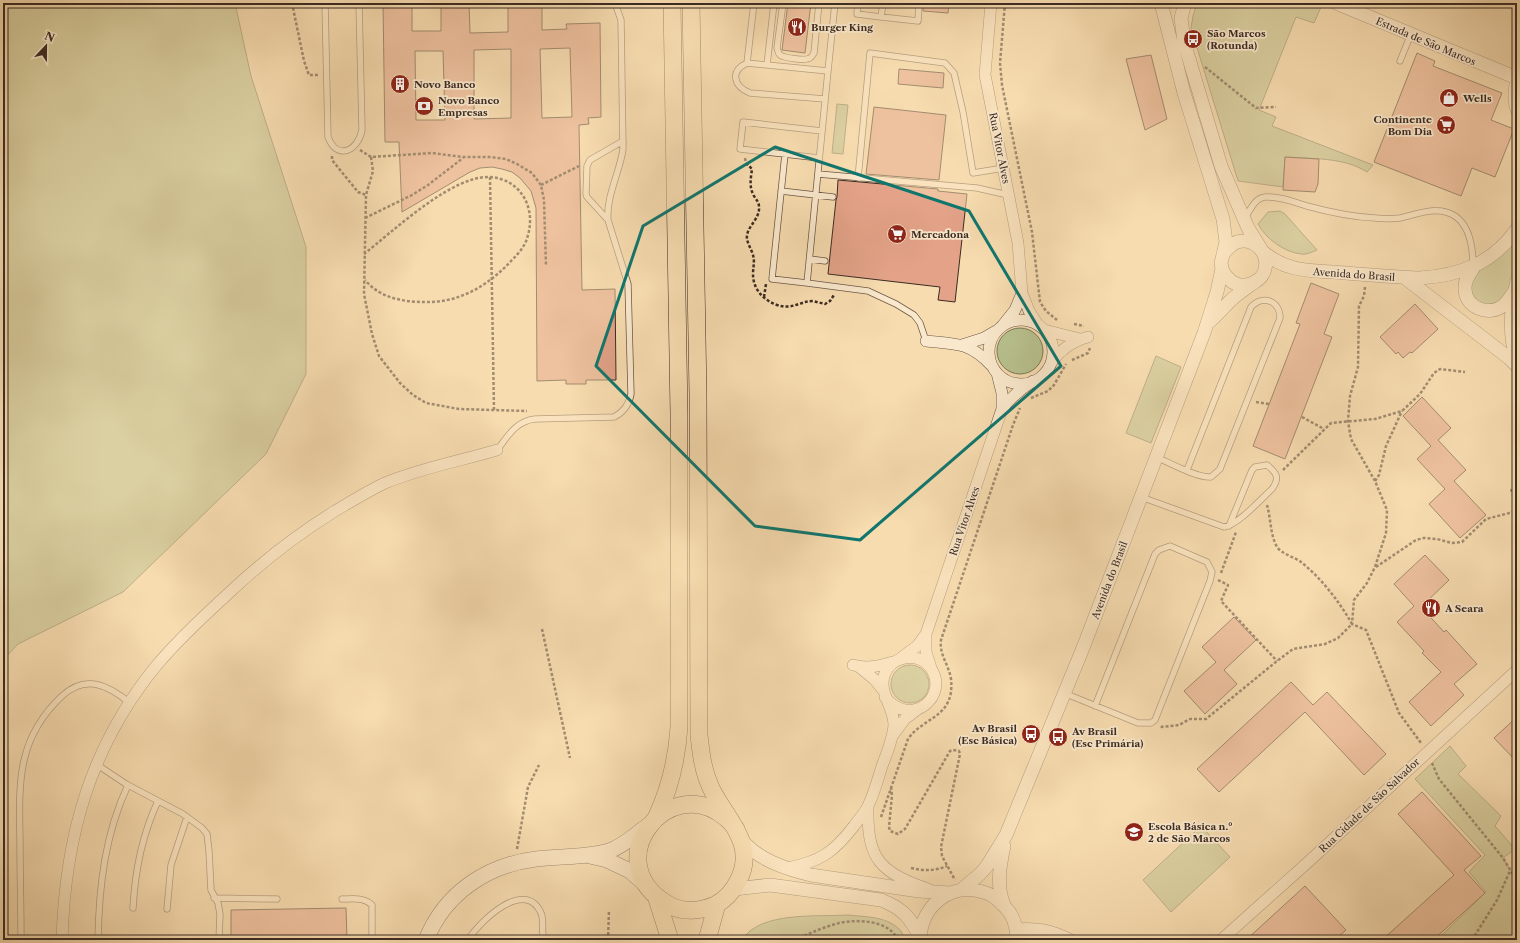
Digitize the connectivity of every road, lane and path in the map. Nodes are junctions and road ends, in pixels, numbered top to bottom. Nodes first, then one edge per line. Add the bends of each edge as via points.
1 (292, 3) edge
2 (325, 3) edge
3 (359, 3) edge
4 (615, 3) edge
5 (672, 3) edge
6 (691, 3) edge
7 (754, 3) edge
8 (774, 3) edge
9 (783, 3) edge
10 (819, 3) edge
11 (834, 3) edge
12 (858, 3) edge
13 (883, 3) edge
14 (919, 3) edge
15 (991, 3) edge
16 (1161, 3) edge
17 (1185, 3) edge
18 (1339, 4) edge
19 (881, 17) junction
20 (1412, 34) junction
21 (1400, 61) dead end
22 (748, 63) junction
23 (767, 65) junction
24 (1202, 65) dead end
25 (828, 71) junction
26 (327, 75) junction
27 (1517, 78) edge
28 (825, 99) junction
29 (1276, 107) dead end
30 (1517, 112) edge
31 (822, 131) junction
32 (623, 141) junction
33 (330, 144) junction
34 (355, 147) junction
35 (785, 154) junction
36 (371, 157) junction
37 (464, 157) junction
38 (819, 158) junction
39 (590, 160) junction
40 (1004, 168) junction
41 (818, 174) junction
42 (490, 177) junction
43 (858, 178) junction
44 (541, 185) junction
45 (781, 191) junction
46 (366, 195) junction
47 (816, 195) junction
48 (1009, 195) junction
49 (833, 197) dead end
50 (365, 218) junction
51 (608, 220) junction
52 (1244, 220) junction
53 (1517, 229) edge
54 (1262, 250) junction
55 (364, 254) junction
56 (1223, 254) junction
57 (810, 259) junction
58 (825, 260) dead end
59 (546, 266) dead end
60 (1474, 267) junction
61 (1222, 269) junction
62 (1365, 274) junction
63 (1405, 277) junction
64 (365, 280) junction
65 (492, 280) junction
66 (807, 283) junction
67 (1253, 283) junction
68 (1516, 286) edge
69 (1022, 293) junction
70 (1208, 323) junction
71 (1041, 327) junction
72 (999, 329) junction
73 (926, 341) joint
74 (962, 345) junction
75 (1517, 359) edge
76 (1050, 365) junction
77 (1517, 366) edge
78 (995, 370) junction
79 (1465, 372) dead end
80 (1033, 381) junction
81 (1247, 400) junction
82 (1269, 404) dead end
83 (1002, 409) junction
84 (494, 410) junction
85 (1402, 411) junction
86 (1302, 416) dead end
87 (531, 420) junction
88 (1348, 421) junction
89 (1324, 429) junction
90 (498, 450) joint
91 (1156, 457) junction
92 (1187, 470) junction
93 (1276, 476) junction
94 (1375, 481) junction
95 (1511, 490) dead end
96 (1141, 496) junction
97 (1517, 506) edge
98 (1268, 509) dead end
99 (1517, 511) edge
100 (1242, 517) junction
101 (1229, 526) junction
102 (1375, 567) junction
103 (1211, 578) junction
104 (1218, 581) junction
105 (1352, 624) junction
106 (542, 629) dead end
107 (926, 634) junction
108 (897, 660) junction
109 (1277, 660) junction
110 (1517, 670) edge
111 (933, 672) junction
112 (884, 693) junction
113 (1064, 694) junction
114 (130, 703) junction
115 (1095, 706) junction
116 (922, 708) junction
117 (1155, 720) junction
118 (893, 736) junction
119 (1427, 752) junction
120 (570, 758) dead end
121 (96, 764) junction
122 (539, 764) dead end
123 (128, 785) junction
124 (891, 787) dead end
125 (158, 801) junction
126 (868, 807) junction
127 (187, 817) junction
128 (653, 820) junction
129 (738, 833) junction
130 (1006, 835) junction
131 (587, 856) junction
132 (518, 862) junction
133 (787, 868) junction
134 (1510, 871) junction
135 (1517, 881) edge
136 (645, 884) junction
137 (734, 889) junction
138 (949, 892) junction
139 (214, 898) junction
140 (277, 899) dead end
141 (342, 899) dead end
142 (657, 899) junction
143 (717, 904) junction
144 (1004, 906) junction
145 (133, 908) dead end
146 (166, 909) dead end
147 (609, 910) dead end
148 (542, 935) dead end
149 (1016, 935) edge
150 (921, 938) edge
151 (21, 940) edge
152 (62, 940) edge
153 (98, 940) edge
154 (219, 940) edge
155 (372, 940) edge
156 (426, 940) edge
157 (468, 940) edge
158 (608, 940) edge
159 (670, 940) edge
160 (707, 940) edge
161 (795, 940) edge
162 (898, 940) edge
163 (1069, 940) edge
164 (1221, 940) edge
165 (1472, 940) edge

1 - 26 path via 309,75
2 - 26 lane
3 - 34 lane via 362,130
4 - 32 lane via 621,20
5 - 128 main road via 679,414 679,727 672,773 663,804
6 - 129 main road via 698,394 699,735 704,771 711,789
7 - 22 lane
8 - 23 lane
9 - 10 lane via 778,52 787,58 807,59 814,53
11 - 25 lane
12 - 19 lane via 857,14
13 - 19 lane
14 - 19 lane via 918,21
15 - 40 street, Rua Vitor Alves via 985,75
16 - 56 street via 1184,94 1223,219 1226,242
17 - 52 street, Avenida do Brasil via 1181,18 1184,42 1221,166
18 - 20 street, Estrada de São Marcos
20 - 21 lane
20 - 27 street, Estrada de São Marcos
22 - 23 lane
22 - 28 lane via 738,68 736,73 737,84 744,91
23 - 25 lane
24 - 29 path via 1256,108
25 - 28 lane
26 - 33 lane
27 - 30 street via 1513,94
28 - 31 lane
31 - 35 lane via 743,122 740,149
31 - 38 lane
32 - 39 lane
32 - 51 lane via 620,166 608,205
33 - 34 lane via 341,150
33 - 46 path via 332,160 358,192
34 - 36 path
35 - 38 lane
35 - 45 lane
36 - 37 path via 432,153
36 - 46 path via 374,171
37 - 44 path via 506,159 532,173
37 - 50 path via 412,195
38 - 41 lane
39 - 44 path
39 - 51 lane via 587,166 586,194
40 - 43 lane via 973,173 954,73 945,62 870,53
40 - 48 street, Rua Vitor Alves
41 - 43 lane
41 - 47 lane
42 - 55 path via 472,179 458,185 406,220
42 - 65 path
42 - 65 path via 502,178 511,183 521,193 530,214 528,236 523,247
43 - 48 lane via 977,188
44 - 59 path via 544,200
45 - 47 lane
45 - 66 lane via 772,279
46 - 50 path
47 - 49 lane
47 - 57 lane
48 - 69 street, Rua Vitor Alves via 1018,243
50 - 55 path
51 - 87 lane via 628,284 630,400 622,413 614,417
52 - 54 street, Avenida do Brasil
52 - 60 lane via 1253,204 1265,197 1280,198 1347,215 1375,218 1398,218 1437,210 1455,216 1462,222 1473,248
53 - 60 street via 1508,242
54 - 56 street via 1254,243 1245,241 1230,245
54 - 62 street, Avenida do Brasil via 1280,264 1301,270
54 - 67 street via 1265,269 1262,276
55 - 64 path
56 - 61 street
57 - 58 lane
57 - 66 lane
60 - 63 street via 1432,278
60 - 68 street via 1465,287 1466,296 1474,307 1491,311 1498,308 1504,304
61 - 67 street via 1232,282 1240,285
61 - 70 street, Avenida do Brasil
62 - 63 street, Avenida do Brasil
62 - 88 path via 1364,296 1359,306 1358,367 1350,396
63 - 77 street, Avenida do Brasil
64 - 65 path via 379,293 414,302 435,302 455,298 473,292
64 - 84 path via 366,308 377,349 400,384 426,402 459,409
65 - 84 path
66 - 73 lane via 868,291 896,304 914,315 920,323
67 - 70 street
68 - 75 street via 1512,344
69 - 71 street, Rua Vitor Alves via 1032,318
69 - 72 street, Rua Vitor Alves via 1015,310
70 - 91 street, Avenida do Brasil
71 - 72 street via 1016,320
71 - 76 street, Rua Vitor Alves via 1052,343
71 - 76 street via 1084,338 1069,345
72 - 74 street via 984,338
72 - 78 street, Rua Vitor Alves via 992,338 989,353
73 - 74 street
74 - 78 street via 982,356
76 - 80 street, Rua Vitor Alves
78 - 80 street via 1010,382
78 - 83 street, Rua Vitor Alves via 1002,393
79 - 85 path via 1440,369
80 - 83 street, Rua Vitor Alves via 1013,396
81 - 82 path
81 - 92 lane via 1216,474 1205,477
81 - 92 lane via 1280,318 1280,311 1268,300 1261,300 1251,307
83 - 107 street, Rua Vitor Alves
84 - 87 path via 531,411
85 - 88 path via 1375,419
85 - 94 path via 1386,446 1379,475
86 - 89 path
87 - 90 lane via 519,424
88 - 89 path via 1331,423
88 - 94 path via 1351,439
89 - 93 path
90 - 114 street via 386,483 311,526 259,566 188,632 155,667
91 - 92 lane
91 - 96 street, Avenida do Brasil
93 - 100 lane via 1277,483
93 - 101 lane via 1266,465 1252,470
94 - 102 path via 1387,510 1386,533
95 - 97 path
96 - 101 lane via 1224,527
96 - 113 street, Avenida do Brasil
98 - 105 path via 1273,538 1278,549 1301,562 1324,585
99 - 102 path via 1486,519 1462,542 1452,543 1424,538 1416,540
100 - 101 lane
100 - 104 path
102 - 105 path via 1354,600
103 - 104 path
103 - 115 lane via 1212,572 1207,562 1170,546 1159,550 1152,559
103 - 117 lane
104 - 109 path via 1228,585 1221,601
105 - 109 path via 1338,638 1325,644 1293,649
105 - 119 path via 1366,630 1400,713
106 - 120 path
107 - 108 street, Rua Vitor Alves via 917,646
107 - 111 street, Rua Vitor Alves via 926,652
108 - 111 street via 906,657 919,659
108 - 112 street, Rua Vitor Alves via 884,674
108 - 112 street via 876,667 855,666 874,679
109 - 117 path via 1206,720 1190,719 1179,725 1162,728
110 - 119 street, Rua Cidade de São Salvador
111 - 116 street, Rua Vitor Alves via 936,686 931,698
112 - 116 street via 895,707 908,710
112 - 118 street, Rua Vitor Alves via 893,716
113 - 115 lane
113 - 130 street, Avenida do Brasil
114 - 121 street via 108,738
114 - 151 lane via 104,686 80,685 55,703 33,735 22,766 20,786
115 - 117 lane via 1138,723 1151,723
116 - 118 street, Rua Vitor Alves via 905,720
118 - 126 street, Rua Vitor Alves
119 - 134 path via 1439,778 1503,858
119 - 164 street, Rua Cidade de São Salvador
121 - 123 lane
121 - 152 street via 81,806 74,840 65,897
122 - 132 path via 528,787 516,852
123 - 125 lane
123 - 153 lane via 115,818 104,864
124 - 138 path via 889,827 890,832 898,834 905,829 950,751 959,751 941,847
125 - 127 lane
125 - 145 lane via 141,848 134,883
126 - 133 street, Rua Vitor Alves via 843,839 827,854 812,862
126 - 138 street, Rua Vitor Alves via 869,837 872,848 882,864 906,881
127 - 139 lane via 207,834 211,890
127 - 146 lane via 171,866
128 - 129 main road via 670,809 684,805 699,805 714,810 726,818
128 - 131 main road via 620,846
128 - 136 main road via 642,838 638,853 639,869
129 - 133 street via 752,851
129 - 137 main road via 744,850 744,864
130 - 138 street, Avenida do Brasil via 980,874
130 - 144 street, Avenida do Brasil via 999,874
131 - 132 main road
131 - 136 main road via 607,860 630,870
132 - 156 main road via 494,870 466,886 439,915
133 - 138 street via 811,875 919,891
134 - 135 path
134 - 165 path
136 - 142 main road
137 - 143 main road
137 - 150 street via 770,885 881,900 895,905 904,913
138 - 144 street via 984,892
138 - 150 street, Avenida do Brasil via 928,911 922,923
139 - 140 lane
139 - 154 lane via 220,914
141 - 155 lane via 368,900 372,905
142 - 143 main road via 671,907 686,910 702,910
142 - 159 main road
143 - 160 main road
144 - 149 street, Avenida do Brasil via 1010,913
147 - 158 path
148 - 157 lane via 541,914 537,907 524,900 494,911 474,930
149 - 163 street, Avenida do Brasil via 1040,929
161 - 162 path via 822,928 841,923 861,922 889,928

